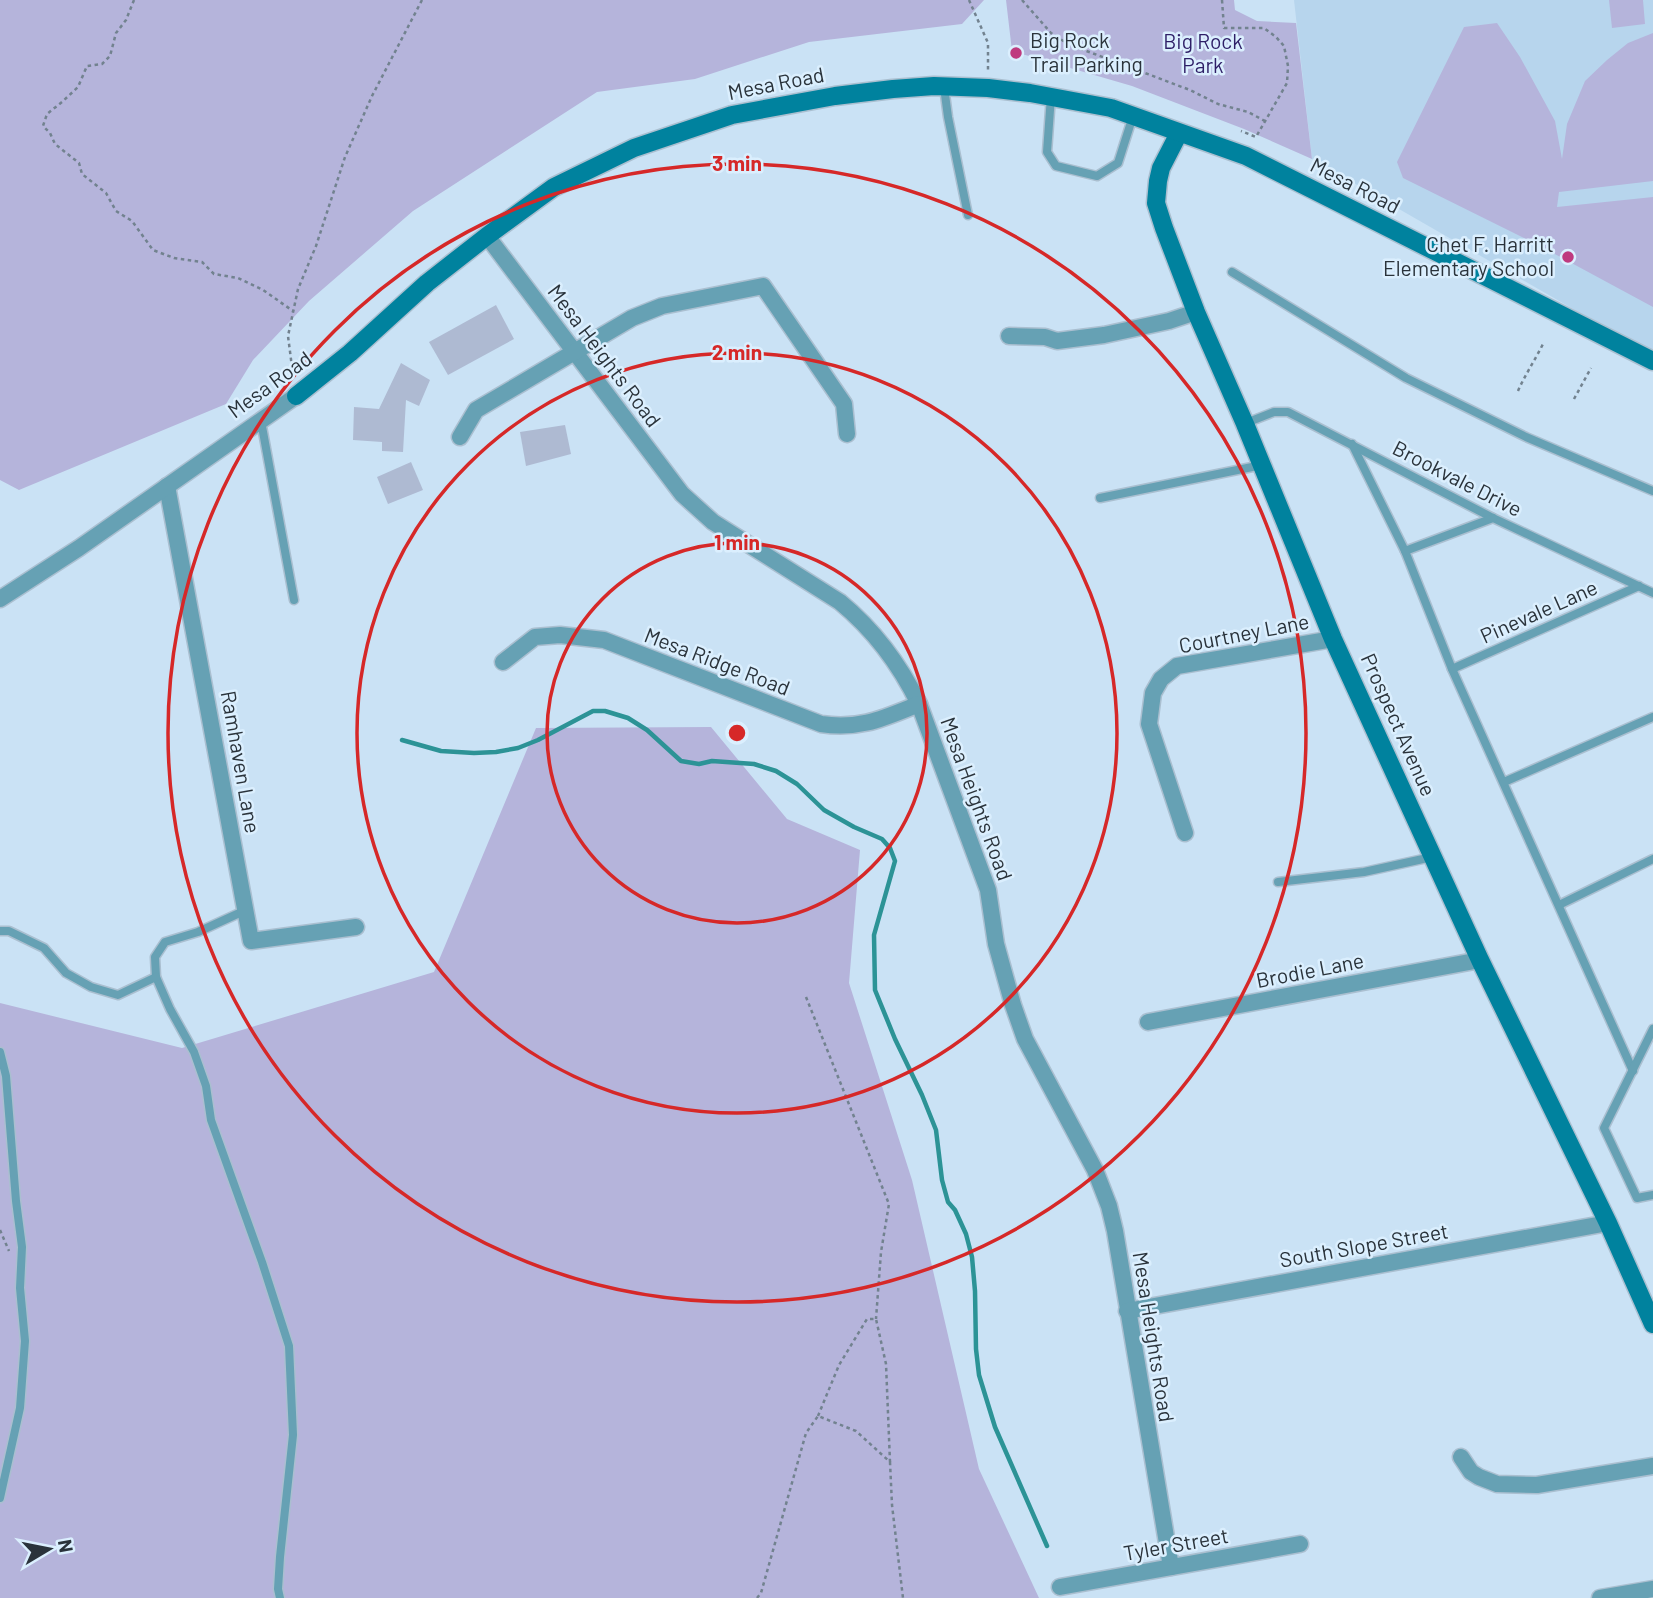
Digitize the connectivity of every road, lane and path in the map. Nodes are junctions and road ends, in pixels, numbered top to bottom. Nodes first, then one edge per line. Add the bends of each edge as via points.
1 (134, 0) edge
2 (422, 0) edge
3 (969, 0) edge
4 (1022, 0) edge
5 (1222, 0) edge
6 (944, 87) junction
7 (988, 88) junction
8 (1051, 96) junction
9 (1133, 116) junction
10 (1265, 121) junction
11 (1241, 131) dead end
12 (1179, 133) junction
13 (968, 215) dead end
14 (487, 236) junction
15 (1232, 272) dead end
16 (293, 311) junction
17 (1196, 312) junction
18 (1009, 336) dead end
19 (1543, 344) dead end
20 (575, 351) junction
21 (1653, 361) edge
22 (1591, 368) dead end
23 (1518, 391) dead end
24 (296, 396) junction
25 (1574, 399) dead end
26 (261, 421) junction
27 (1245, 424) junction
28 (847, 434) dead end
29 (460, 437) dead end
30 (1352, 444) junction
31 (1262, 465) junction
32 (167, 486) junction
33 (1653, 491) edge
34 (1100, 498) dead end
35 (1493, 518) junction
36 (1405, 551) junction
37 (1639, 586) junction
38 (1653, 593) edge
39 (0, 599) edge
40 (294, 600) dead end
41 (1333, 639) junction
42 (503, 662) dead end
43 (1452, 669) junction
44 (919, 704) junction
45 (1653, 717) edge
46 (1504, 782) junction
47 (1185, 833) dead end
48 (1432, 857) junction
49 (1653, 859) edge
50 (1278, 882) dead end
51 (1559, 905) junction
52 (246, 910) junction
53 (356, 927) dead end
54 (0, 930) edge
55 (1480, 960) junction
56 (156, 977) junction
57 (806, 997) dead end
58 (1148, 1022) dead end
59 (1653, 1028) edge
60 (0, 1052) edge
61 (1633, 1071) junction
62 (1653, 1195) edge
63 (1608, 1223) junction
64 (1127, 1311) junction
65 (876, 1319) junction
66 (1653, 1324) edge
67 (818, 1416) junction
68 (1461, 1457) dead end
69 (890, 1462) junction
70 (1653, 1466) edge
71 (0, 1498) edge
72 (1300, 1544) dead end
73 (1171, 1567) junction
74 (1060, 1587) dead end
75 (1653, 1589) edge
76 (280, 1598) edge
77 (757, 1598) edge
78 (903, 1598) edge
79 (1600, 1598) edge

1 - 16 path via 110,56 102,64 86,66 78,87 47,114 43,126 55,144 79,163 82,174 106,193 116,211 132,221 153,250 202,262 214,274 238,278
2 - 16 path via 345,157
3 - 7 path via 988,43
4 - 10 path via 1051,33 1068,44
5 - 10 path via 1224,28 1264,28 1284,47 1287,83
6 - 7 street, Mesa Road
6 - 13 lane
6 - 14 street, Mesa Road via 835,96 732,115 634,148 554,187
7 - 8 street, Mesa Road
8 - 9 street, Mesa Road
8 - 9 lane via 1047,152 1056,166 1097,176 1118,163
9 - 12 street, Mesa Road
10 - 11 path via 1256,137
12 - 17 street, Prospect Avenue via 1161,168 1156,203
12 - 21 street, Mesa Road via 1246,156
14 - 20 street, Mesa Heights Road
14 - 24 street, Mesa Road
15 - 33 lane via 1406,378
16 - 24 path via 288,336
17 - 18 street via 1104,335 1057,341
17 - 27 street, Prospect Avenue
19 - 23 path
20 - 28 street via 662,306 763,286 844,404
20 - 29 street via 477,410
20 - 44 street, Mesa Heights Road via 682,494 713,522 857,616 899,666
22 - 25 path
24 - 26 street, Mesa Road
26 - 32 street, Mesa Road
26 - 40 lane
27 - 30 lane, Brookvale Drive via 1274,412 1288,412
27 - 31 street, Prospect Avenue
30 - 35 lane, Brookvale Drive
30 - 36 lane
31 - 34 lane
31 - 41 street, Prospect Avenue
32 - 39 street, Mesa Road
32 - 52 street, Ramhaven Lane
35 - 36 lane
35 - 37 lane, Brookvale Drive
36 - 43 lane
37 - 38 lane, Brookvale Drive
37 - 43 lane, Pinevale Lane
41 - 47 street, Courtney Lane via 1177,666 1161,679 1153,693 1149,724
41 - 48 street, Prospect Avenue
42 - 44 street, Mesa Ridge Road via 535,637 577,636 604,640 821,724 867,723
43 - 46 lane
44 - 64 street, Mesa Heights Road via 988,890 1002,971 1025,1039 1106,1197
45 - 46 lane
46 - 51 lane
48 - 50 lane via 1364,872
48 - 55 street, Prospect Avenue
49 - 51 lane
51 - 61 lane
52 - 53 street, Ramhaven Lane via 251,941
52 - 56 lane via 165,942 155,957
54 - 56 lane via 44,948 66,972 91,987 118,995
55 - 58 street, Brodie Lane
55 - 63 street, Prospect Avenue
56 - 76 lane via 194,1052 211,1120 289,1346 293,1435
57 - 65 path via 889,1203
59 - 61 lane
60 - 71 lane via 22,1247 25,1341 20,1408
61 - 62 lane via 1604,1128 1637,1198
63 - 64 street, South Slope Street
63 - 66 street, Prospect Avenue
64 - 73 street, Mesa Heights Road
65 - 67 path via 867,1320 839,1365
65 - 69 path via 886,1364
67 - 69 path via 856,1431
67 - 77 path via 806,1433
68 - 70 street via 1471,1472 1497,1484 1537,1485
69 - 78 path
72 - 73 street, Tyler Street
73 - 74 street, Tyler Street
75 - 79 street

